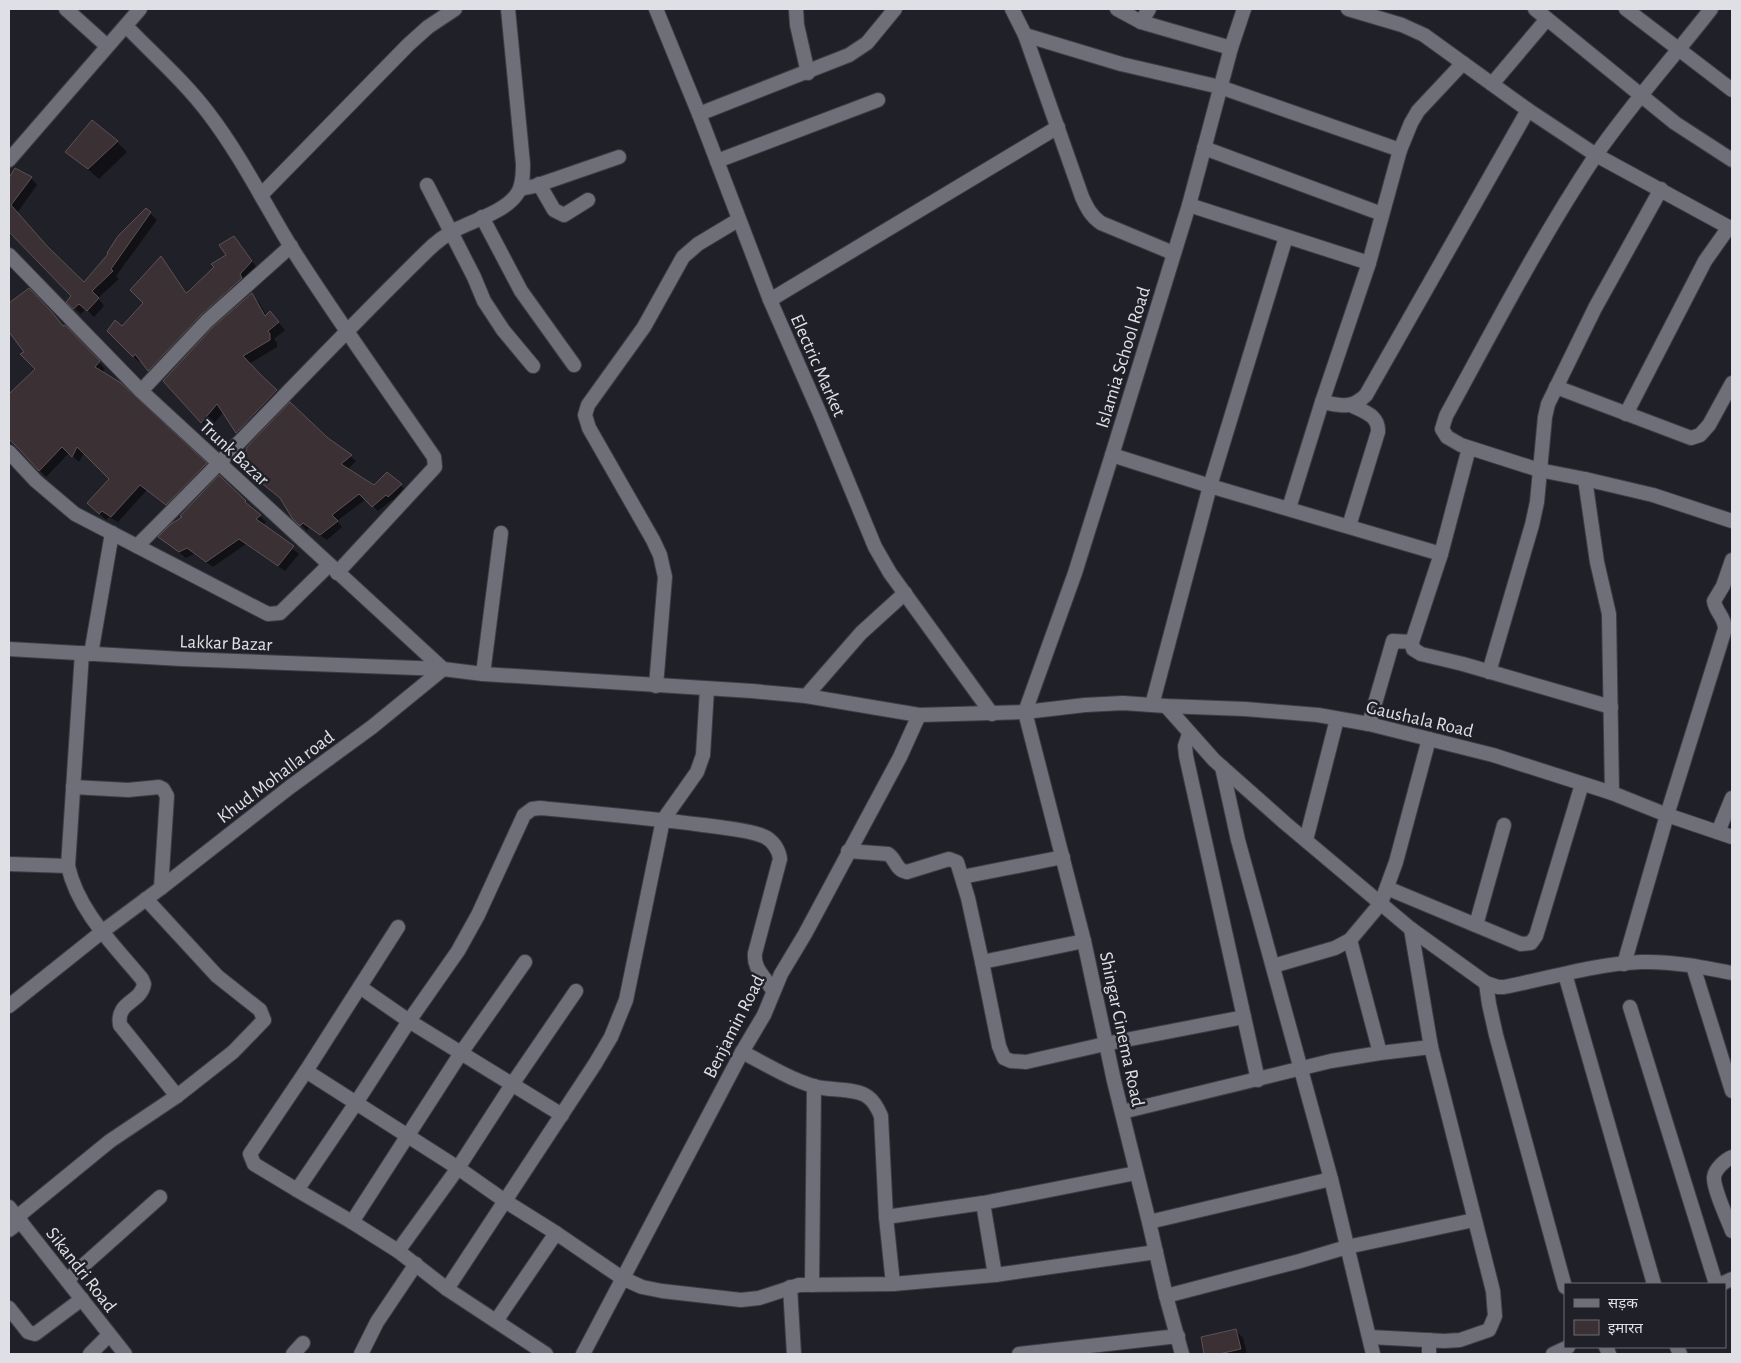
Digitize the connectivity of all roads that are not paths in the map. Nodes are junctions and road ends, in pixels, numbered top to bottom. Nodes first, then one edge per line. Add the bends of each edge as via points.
1 (66, 9) edge
2 (140, 9) edge
3 (455, 9) edge
4 (508, 9) edge
5 (656, 9) edge
6 (796, 9) edge
7 (895, 9) edge
8 (1012, 9) edge
9 (1117, 9) edge
10 (1150, 9) edge
11 (1244, 9) edge
12 (1348, 9) edge
13 (1535, 9) edge
14 (1626, 9) edge
15 (1711, 9) edge
16 (1548, 19) junction
17 (1141, 22) junction
18 (126, 26) junction
19 (1025, 35) junction
20 (107, 46) junction
21 (1231, 48) junction
22 (1679, 50) junction
23 (1463, 62) junction
24 (808, 72) junction
25 (1492, 84) junction
26 (1220, 87) junction
27 (1732, 90) edge
28 (1640, 95) junction
29 (878, 100) dead end
30 (1528, 110) junction
31 (698, 114) junction
32 (1058, 127) junction
33 (1204, 148) junction
34 (1400, 150) junction
35 (1596, 155) junction
36 (618, 157) dead end
37 (9, 160) edge
38 (1732, 160) edge
39 (717, 161) junction
40 (427, 184) dead end
41 (539, 184) junction
42 (520, 189) junction
43 (1661, 189) junction
44 (261, 195) junction
45 (588, 200) dead end
46 (1189, 204) junction
47 (1382, 214) junction
48 (482, 217) junction
49 (738, 220) junction
50 (1730, 228) edge
51 (450, 233) junction
52 (1286, 237) junction
53 (291, 246) junction
54 (1173, 254) junction
55 (9, 255) edge
56 (1369, 263) junction
57 (770, 300) junction
58 (346, 330) junction
59 (574, 365) dead end
60 (533, 366) dead end
61 (1732, 383) edge
62 (1556, 387) junction
63 (141, 391) junction
64 (1322, 402) junction
65 (1351, 405) junction
66 (1626, 414) junction
67 (1468, 448) junction
68 (9, 452) edge
69 (1112, 455) junction
70 (219, 463) junction
71 (1539, 470) junction
72 (1585, 479) junction
73 (1210, 486) junction
74 (1289, 508) junction
75 (1732, 521) edge
76 (1349, 526) junction
77 (112, 533) junction
78 (501, 533) dead end
79 (137, 546) junction
80 (1441, 554) junction
81 (1732, 560) edge
82 (333, 569) junction
83 (1727, 587) edge
84 (905, 593) junction
85 (1412, 642) junction
86 (9, 649) edge
87 (87, 654) junction
88 (443, 669) junction
89 (1489, 672) junction
90 (483, 674) junction
91 (656, 686) junction
92 (707, 689) junction
93 (806, 696) junction
94 (1159, 706) junction
95 (1611, 707) junction
96 (1025, 712) junction
97 (992, 714) junction
98 (919, 715) junction
99 (1337, 719) junction
100 (1369, 724) junction
101 (1189, 734) junction
102 (1429, 739) junction
103 (1222, 767) junction
104 (1582, 784) junction
105 (73, 787) junction
106 (1612, 793) junction
107 (1732, 798) edge
108 (1667, 816) junction
109 (663, 820) junction
110 (1504, 825) dead end
111 (1718, 832) junction
112 (1732, 837) edge
113 (1306, 840) junction
114 (848, 851) junction
115 (1063, 857) junction
116 (9, 864) edge
117 (68, 866) junction
118 (962, 878) junction
119 (161, 888) junction
120 (1388, 888) junction
121 (146, 899) junction
122 (1381, 903) junction
123 (1476, 925) junction
124 (398, 927) dead end
125 (1411, 929) junction
126 (103, 930) junction
127 (1350, 940) junction
128 (1084, 941) junction
129 (525, 962) dead end
130 (982, 962) junction
131 (1624, 964) junction
132 (1273, 966) junction
133 (1693, 966) junction
134 (1732, 973) edge
135 (1565, 974) junction
136 (1486, 983) junction
137 (360, 987) junction
138 (576, 991) dead end
139 (773, 991) junction
140 (9, 1006) edge
141 (1630, 1007) dead end
142 (1244, 1016) junction
143 (409, 1021) junction
144 (1105, 1044) junction
145 (1431, 1047) junction
146 (742, 1052) junction
147 (461, 1053) junction
148 (1380, 1053) junction
149 (1302, 1068) junction
150 (306, 1071) junction
151 (1258, 1080) junction
152 (513, 1083) junction
153 (814, 1086) junction
154 (1732, 1091) edge
155 (177, 1096) junction
156 (356, 1103) junction
157 (1122, 1112) junction
158 (562, 1115) junction
159 (407, 1135) junction
160 (1732, 1156) edge
161 (458, 1168) junction
162 (1136, 1173) junction
163 (1331, 1179) junction
164 (297, 1190) junction
165 (160, 1197) dead end
166 (505, 1201) junction
167 (983, 1203) junction
168 (16, 1215) edge
169 (886, 1217) junction
170 (1474, 1220) junction
171 (352, 1222) junction
172 (1149, 1222) junction
173 (9, 1230) edge
174 (1732, 1231) edge
175 (556, 1233) junction
176 (1347, 1247) junction
177 (398, 1251) junction
178 (1156, 1252) junction
179 (416, 1264) junction
180 (995, 1275) junction
181 (622, 1278) junction
182 (67, 1280) junction
183 (1564, 1283) edge
184 (1654, 1283) edge
185 (1716, 1283) edge
186 (893, 1284) junction
187 (812, 1285) junction
188 (790, 1287) junction
189 (447, 1289) junction
190 (1166, 1296) junction
191 (82, 1299) junction
192 (9, 1310) edge
193 (496, 1321) junction
194 (109, 1335) junction
195 (1178, 1336) junction
196 (1370, 1337) junction
197 (1429, 1340) junction
198 (303, 1342) dead end
199 (1566, 1348) edge
200 (90, 1354) edge
201 (125, 1354) edge
202 (294, 1354) edge
203 (360, 1354) edge
204 (546, 1354) edge
205 (587, 1354) edge
206 (794, 1354) edge
207 (1019, 1354) edge
208 (1182, 1354) edge
209 (1373, 1354) edge
210 (1430, 1354) edge
211 (1553, 1354) edge

1 - 20 street
2 - 18 street
3 - 44 street via 428,27 408,46
4 - 42 street via 524,164
5 - 31 street, Electric Market
6 - 24 street
7 - 24 street via 858,50
8 - 19 street
9 - 17 street
10 - 17 street
11 - 21 street, Islamia School Road
12 - 23 street via 1424,35
13 - 16 street
14 - 22 street
15 - 22 street
16 - 25 street
16 - 28 street
17 - 21 street
18 - 20 street
18 - 44 street via 209,114
19 - 26 street via 1121,64
19 - 32 street
20 - 37 street
21 - 26 street, Islamia School Road
22 - 27 street
22 - 28 street
23 - 25 street
23 - 34 street via 1418,111
24 - 31 street
25 - 30 street
26 - 33 street, Islamia School Road
26 - 34 street
28 - 35 street
28 - 38 street via 1675,124
29 - 39 street
30 - 35 street
30 - 65 street via 1371,388 1360,401
31 - 39 street, Electric Market
32 - 54 street via 1082,197 1093,218
32 - 57 street
33 - 46 street, Islamia School Road
33 - 47 street
34 - 47 street
35 - 43 street
35 - 67 street via 1519,281 1446,416 1442,429 1447,437
36 - 41 street
39 - 49 street, Electric Market
40 - 51 street
41 - 42 street
41 - 45 street via 554,210 564,215
42 - 48 street via 510,202
43 - 50 street
43 - 62 street via 1595,308
44 - 53 street
46 - 52 street
46 - 54 street, Islamia School Road
47 - 56 street
48 - 51 street
48 - 59 street via 521,292
49 - 57 street, Electric Market
49 - 91 street via 698,244 683,258 644,327 588,405 585,415 589,428 653,540 663,567 665,577
50 - 66 street via 1705,261
51 - 58 street
51 - 60 street via 484,302
52 - 56 street
52 - 73 street
53 - 58 street
53 - 63 street via 208,321
54 - 69 street, Islamia School Road
55 - 63 street, Trunk Bazar
56 - 64 street
57 - 84 street, Electric Market via 874,547
58 - 70 street
58 - 82 street via 436,462 435,467
61 - 66 street via 1709,424 1700,435 1691,438
62 - 66 street
62 - 71 street via 1545,417
63 - 70 street, Trunk Bazar
64 - 65 street
64 - 74 street
65 - 76 street via 1372,416 1379,425
67 - 71 street
67 - 80 street
68 - 77 street via 36,482 75,514
69 - 73 street
69 - 96 street, Islamia School Road via 1075,573
70 - 79 street
70 - 82 street, Trunk Bazar
71 - 72 street
71 - 89 street via 1530,535
72 - 75 street via 1654,495
72 - 95 street via 1597,562 1610,614
73 - 74 street
73 - 94 street
74 - 76 street
76 - 80 street
77 - 79 street
77 - 87 street
78 - 90 street
79 - 82 street via 268,614 280,613
80 - 85 street
81 - 83 street
82 - 88 street, Trunk Bazar
83 - 108 street via 1714,602 1725,622 1725,629
84 - 93 street via 861,633
84 - 97 street, Electric Market
85 - 89 street via 1413,649 1420,654
85 - 100 street via 1392,641
86 - 87 street, Lakkar Bazar
87 - 88 street, Lakkar Bazar
87 - 105 street
88 - 90 street
88 - 119 street, Khud Mohalla road
89 - 95 street
90 - 91 street, Gaushala Road
91 - 92 street, Gaushala Road
92 - 93 street, Gaushala Road
92 - 109 street via 700,765
93 - 98 street, Gaushala Road
94 - 96 street, Gaushala Road via 1123,703
94 - 99 street, Gaushala Road via 1245,709
94 - 101 street
95 - 106 street
96 - 97 street, Gaushala Road
96 - 115 street, Shingar Cinema Road
97 - 98 street, Gaushala Road
98 - 114 street, Benjamin Road via 900,757
99 - 100 street, Gaushala Road
99 - 113 street
100 - 102 street, Gaushala Road
101 - 103 street
101 - 142 street via 1186,756
102 - 104 street, Gaushala Road via 1493,755
102 - 120 street
103 - 113 street
103 - 132 street via 1238,840
104 - 106 street, Gaushala Road
104 - 123 street via 1533,941 1521,944
105 - 117 street
105 - 119 street via 163,789 166,796
106 - 108 street, Gaushala Road
107 - 111 street
108 - 111 street, Gaushala Road
108 - 131 street
109 - 139 street via 764,836 776,847 780,859 754,960
109 - 143 street via 540,808 524,815 470,931
109 - 158 street via 620,1019
110 - 123 street
111 - 112 street, Gaushala Road
113 - 122 street
114 - 118 street via 888,854 897,868 907,872 954,860
114 - 139 street, Benjamin Road
115 - 118 street
115 - 128 street, Shingar Cinema Road
116 - 117 street
117 - 126 street via 76,893
118 - 130 street
119 - 121 street, Khud Mohalla road
120 - 122 street
120 - 123 street
121 - 126 street, Khud Mohalla road
121 - 155 street via 217,976 260,1010 264,1017 238,1048
122 - 125 street
122 - 127 street
124 - 137 street
125 - 136 street
125 - 145 street
126 - 140 street, Khud Mohalla road
126 - 155 street via 144,984 144,989 120,1013 120,1025
127 - 132 street via 1335,948
127 - 148 street
128 - 130 street
128 - 144 street, Shingar Cinema Road
129 - 147 street
130 - 144 street via 1004,1058 1011,1062 1026,1062
131 - 133 street
131 - 135 street
132 - 149 street
133 - 134 street
133 - 154 street
135 - 136 street via 1504,987
135 - 184 street
136 - 183 street via 1496,1034
137 - 143 street
137 - 150 street
138 - 152 street
139 - 146 street, Benjamin Road via 764,1015
141 - 185 street
142 - 144 street
142 - 151 street
143 - 147 street
143 - 156 street
144 - 157 street, Shingar Cinema Road
145 - 148 street
145 - 170 street
146 - 153 street
146 - 181 street, Benjamin Road
147 - 152 street
147 - 159 street
148 - 149 street
149 - 151 street
149 - 163 street
150 - 156 street
150 - 164 street via 250,1154 254,1164
151 - 157 street
152 - 158 street
152 - 161 street
153 - 169 street via 858,1092 868,1096 876,1106 880,1116
153 - 187 street
155 - 168 street via 110,1141
156 - 159 street
156 - 164 street
157 - 162 street, Shingar Cinema Road
158 - 166 street
159 - 161 street
159 - 171 street
160 - 174 street via 1714,1176
161 - 166 street
161 - 177 street
162 - 167 street
162 - 172 street, Shingar Cinema Road
163 - 172 street
163 - 176 street
164 - 171 street
165 - 182 street
166 - 175 street
166 - 189 street
167 - 169 street
167 - 180 street
168 - 173 street
168 - 182 street, Sikandri Road
169 - 186 street
170 - 176 street
170 - 197 street via 1492,1291 1493,1323 1489,1330 1460,1340
171 - 177 street
172 - 178 street, Shingar Cinema Road
175 - 181 street
175 - 193 street
176 - 190 street
176 - 196 street
177 - 179 street
178 - 180 street
178 - 190 street, Shingar Cinema Road
179 - 189 street
179 - 203 street
180 - 186 street
181 - 188 street via 662,1291 741,1300 759,1298
181 - 205 street, Benjamin Road
182 - 191 street, Sikandri Road
186 - 187 street
187 - 188 street
188 - 206 street
189 - 193 street
190 - 195 street, Shingar Cinema Road
191 - 192 street via 35,1334 28,1332
191 - 194 street, Sikandri Road
193 - 204 street
194 - 200 street
194 - 201 street, Sikandri Road
195 - 207 street
195 - 208 street, Shingar Cinema Road
196 - 197 street
196 - 209 street
197 - 210 street
198 - 202 street
199 - 211 street

